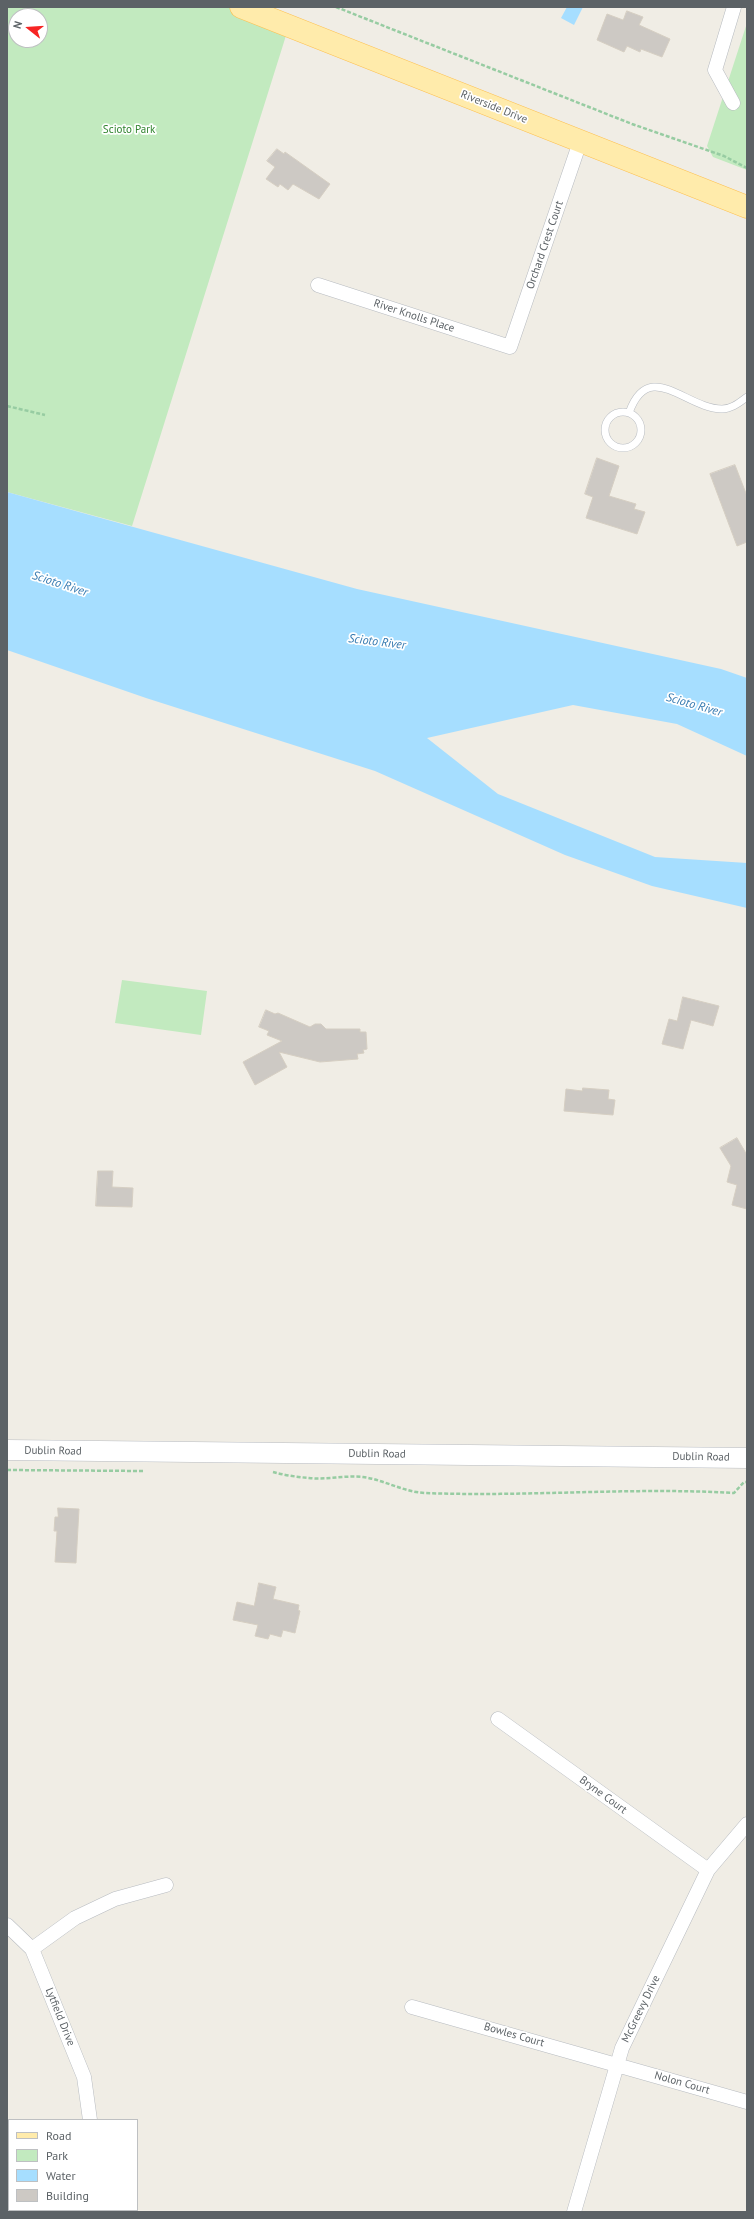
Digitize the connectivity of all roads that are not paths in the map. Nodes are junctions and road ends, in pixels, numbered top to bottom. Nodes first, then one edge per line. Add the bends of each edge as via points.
1 (241, 7) edge
2 (734, 7) edge
3 (733, 103) dead end
4 (580, 142) junction
5 (747, 207) edge
6 (318, 285) dead end
7 (510, 347) joint
8 (747, 397) edge
9 (629, 413) junction
10 (7, 1450) edge
11 (747, 1458) edge
12 (498, 1719) dead end
13 (747, 1824) edge
14 (708, 1870) junction
15 (166, 1885) dead end
16 (7, 1925) edge
17 (32, 1950) junction
18 (412, 2007) dead end
19 (616, 2064) junction
20 (747, 2102) edge
21 (90, 2119) edge
22 (574, 2212) edge

1 - 4 main road, Riverside Drive
2 - 3 street via 715,70
4 - 5 main road, Riverside Drive
4 - 7 street, Orchard Crest Court
6 - 7 street, River Knolls Place
8 - 9 lane via 736,405 724,409 710,407 664,388 650,388 642,390 634,399
9 - 9 lane via 617,414 608,422 606,434 616,447 628,448 640,437 638,420
10 - 11 main road, Dublin Road
12 - 14 street, Bryne Court
13 - 14 street, McGreevy Drive
14 - 19 street, McGreevy Drive
15 - 17 street via 115,1899 76,1918
16 - 17 street, Lytfield Drive
17 - 21 street, Lytfield Drive via 84,2077
18 - 19 street, Bowles Court
19 - 20 street, Nolon Court
19 - 22 street, McGreevy Drive

